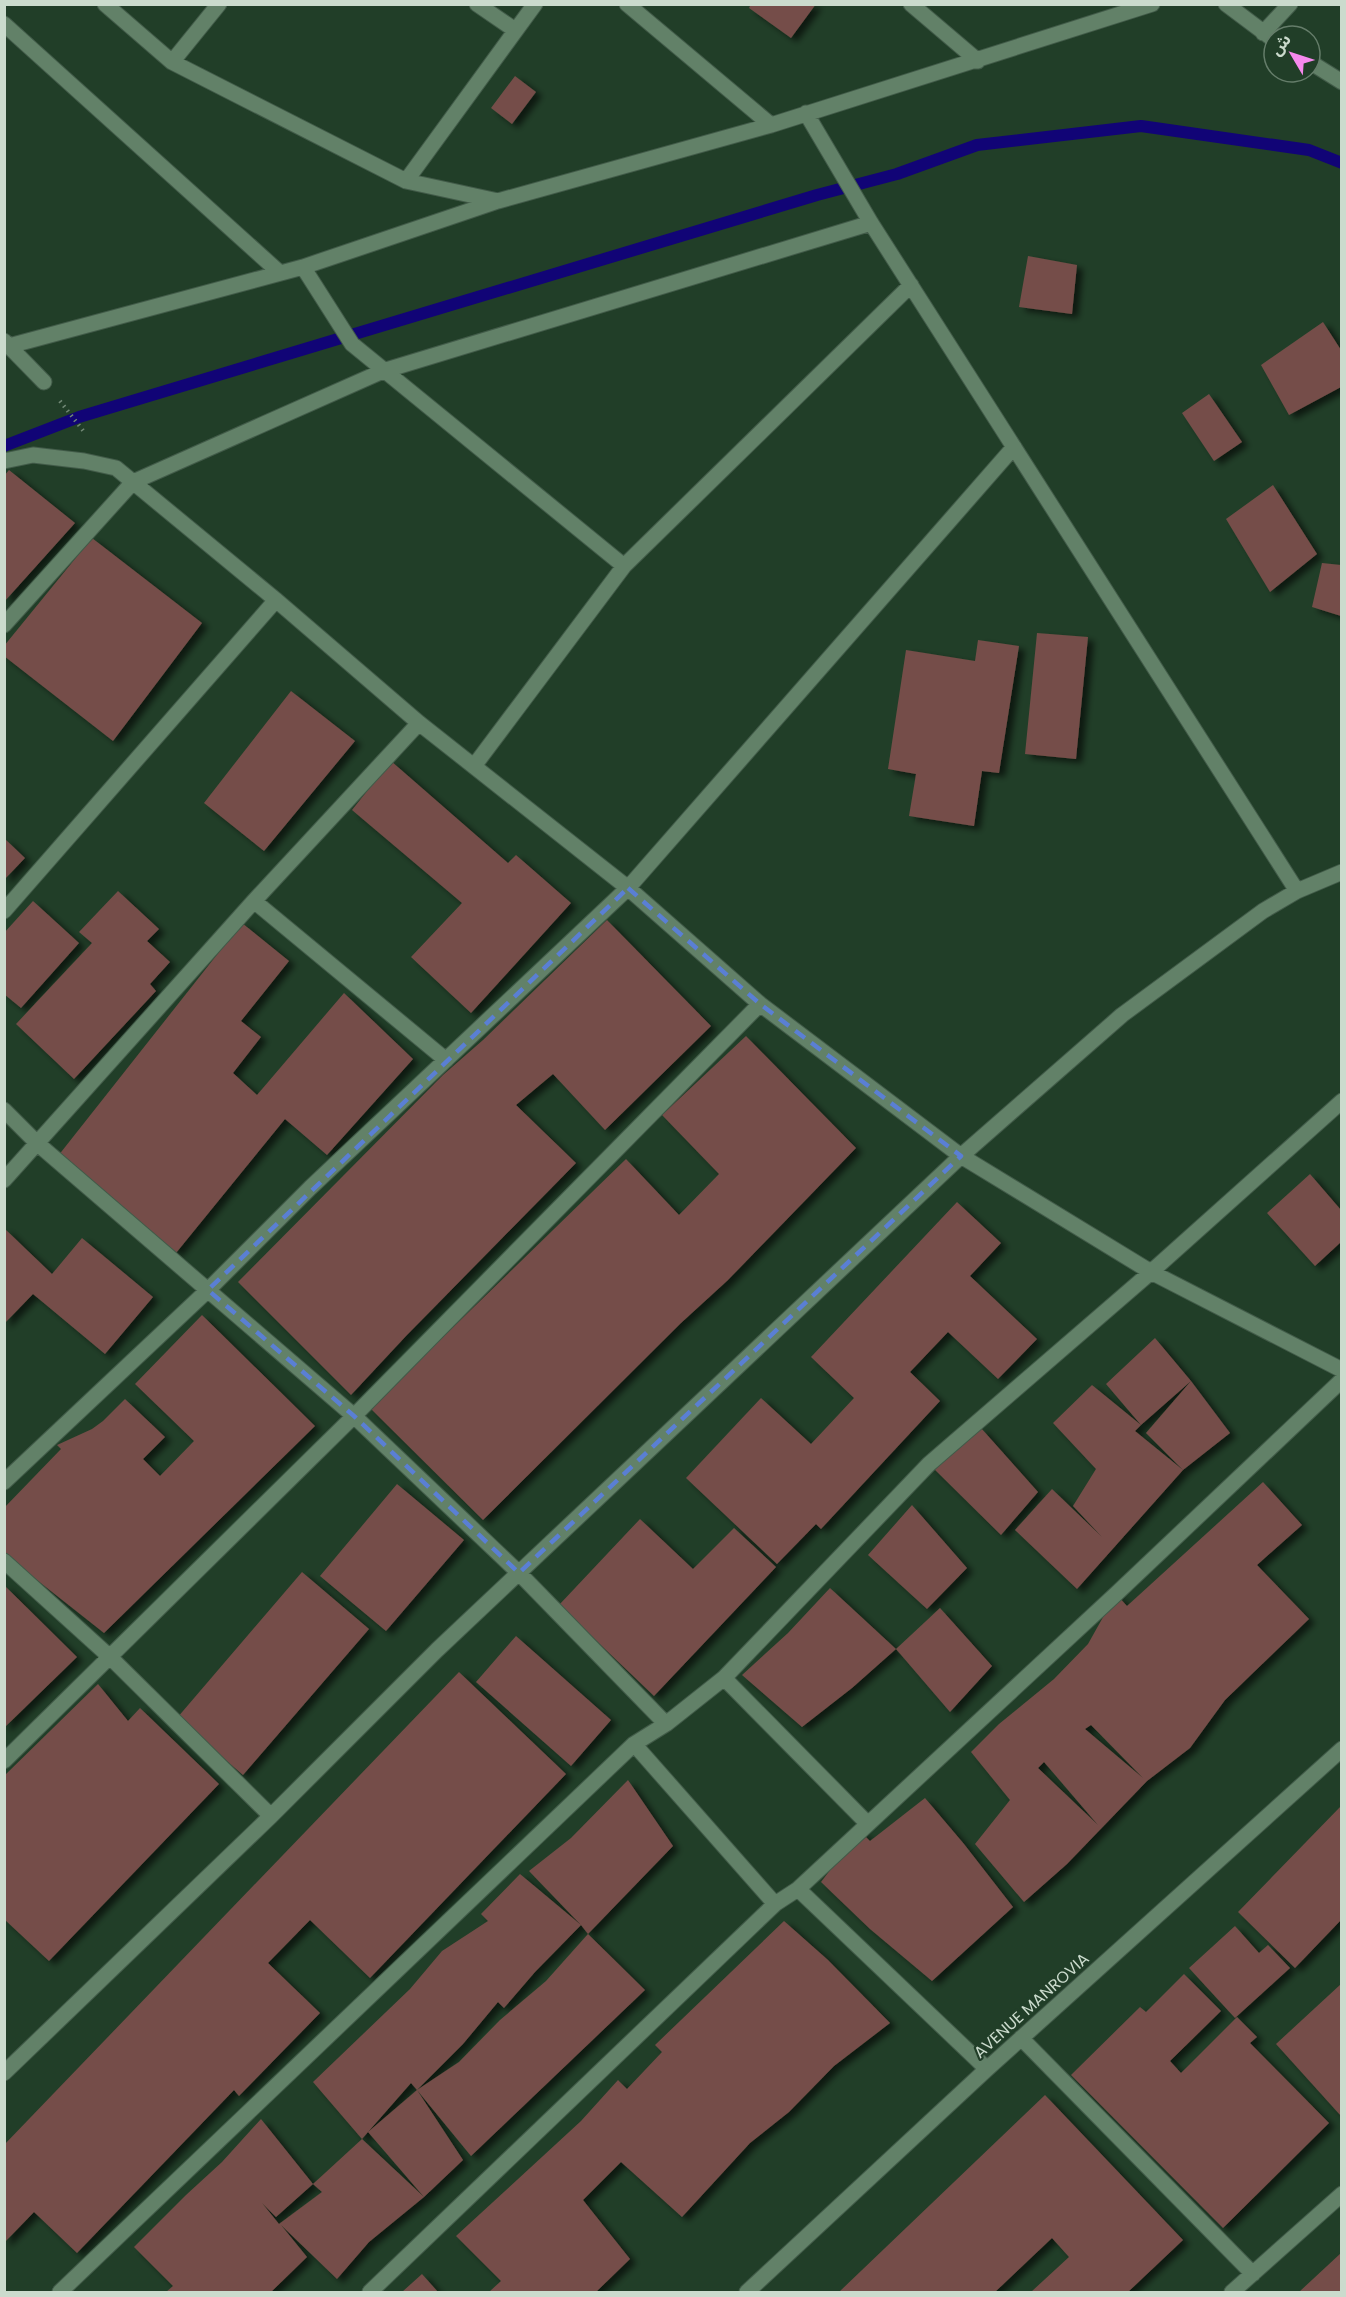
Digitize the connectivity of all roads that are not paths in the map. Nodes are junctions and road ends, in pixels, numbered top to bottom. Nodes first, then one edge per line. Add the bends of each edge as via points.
1 (105, 4) edge
2 (219, 4) edge
3 (477, 4) edge
4 (535, 4) edge
5 (627, 4) edge
6 (911, 4) edge
7 (1152, 4) edge
8 (1226, 4) edge
9 (1290, 4) edge
10 (4, 24) edge
11 (1277, 24) edge
12 (515, 30) junction
13 (1262, 31) edge
14 (978, 61) junction
15 (172, 62) junction
16 (1322, 70) edge
17 (1341, 82) edge
18 (806, 113) junction
19 (771, 125) junction
20 (405, 181) junction
21 (498, 201) junction
22 (871, 223) junction
23 (303, 267) junction
24 (280, 273) junction
25 (911, 285) junction
26 (7, 344) edge
27 (382, 371) junction
28 (45, 382) road end
29 (1014, 447) junction
30 (4, 461) edge
31 (133, 482) junction
32 (624, 566) junction
33 (276, 600) junction
34 (4, 625) edge
35 (419, 723) junction
36 (474, 766) junction
37 (1341, 872) edge
38 (628, 888) junction
39 (1297, 891) junction
40 (254, 901) junction
41 (4, 911) edge
42 (760, 1004) junction
43 (446, 1060) junction
44 (1341, 1101) edge
45 (4, 1110) edge
46 (38, 1143) junction
47 (961, 1156) junction
48 (4, 1180) edge
49 (1151, 1272) junction
50 (208, 1290) junction
51 (1341, 1370) edge
52 (1341, 1380) edge
53 (354, 1416) junction
54 (4, 1482) edge
55 (4, 1561) edge
56 (519, 1573) junction
57 (110, 1657) junction
58 (724, 1678) junction
59 (666, 1724) junction
60 (634, 1744) junction
61 (1341, 1749) edge
62 (4, 1761) edge
63 (271, 1816) junction
64 (867, 1823) junction
65 (798, 1889) junction
66 (775, 1904) junction
67 (1021, 2038) junction
68 (987, 2069) junction
69 (4, 2073) edge
70 (1341, 2194) edge
71 (1253, 2274) junction
72 (60, 2292) edge
73 (370, 2292) edge
74 (747, 2292) edge
75 (1232, 2292) edge

1 - 15 street
2 - 15 street
3 - 12 street
4 - 12 street
5 - 19 street
6 - 14 street
7 - 14 street
8 - 13 street
9 - 11 street
10 - 24 street
12 - 20 street
14 - 18 street
15 - 20 street
16 - 17 street
18 - 19 street
18 - 22 street
19 - 21 street
20 - 21 street
21 - 23 street
22 - 25 street
22 - 27 street
23 - 24 street
23 - 27 street via 352,344
24 - 26 street
25 - 29 street
25 - 32 street
26 - 28 street
27 - 31 street
27 - 32 street
29 - 38 street
29 - 39 street
30 - 31 street via 33,455 84,460 116,468
31 - 33 street
31 - 34 street
32 - 36 street
33 - 35 street
33 - 41 street
35 - 36 street
35 - 40 street
36 - 38 street
37 - 39 street
38 - 42 street
38 - 43 street
39 - 47 street via 1263,911 1122,1015
40 - 43 street
40 - 46 street
42 - 47 street
42 - 53 street
43 - 50 street
44 - 49 street
45 - 46 street
46 - 48 street
46 - 50 street
47 - 49 street
47 - 56 street
49 - 51 street
49 - 58 street via 929,1464
50 - 53 street
50 - 54 street
52 - 64 street
53 - 56 street
53 - 57 street
55 - 57 street
56 - 59 street
56 - 63 street
57 - 62 street
57 - 63 street
58 - 59 street
58 - 64 street
59 - 60 street
60 - 66 street
60 - 72 street
61 - 67 street, AVENUE MANROVIA
63 - 69 street
64 - 65 street
65 - 66 street
65 - 68 street
66 - 73 street
67 - 68 street, AVENUE MANROVIA
67 - 71 street
68 - 74 street, AVENUE MANROVIA
70 - 71 street
71 - 75 street

